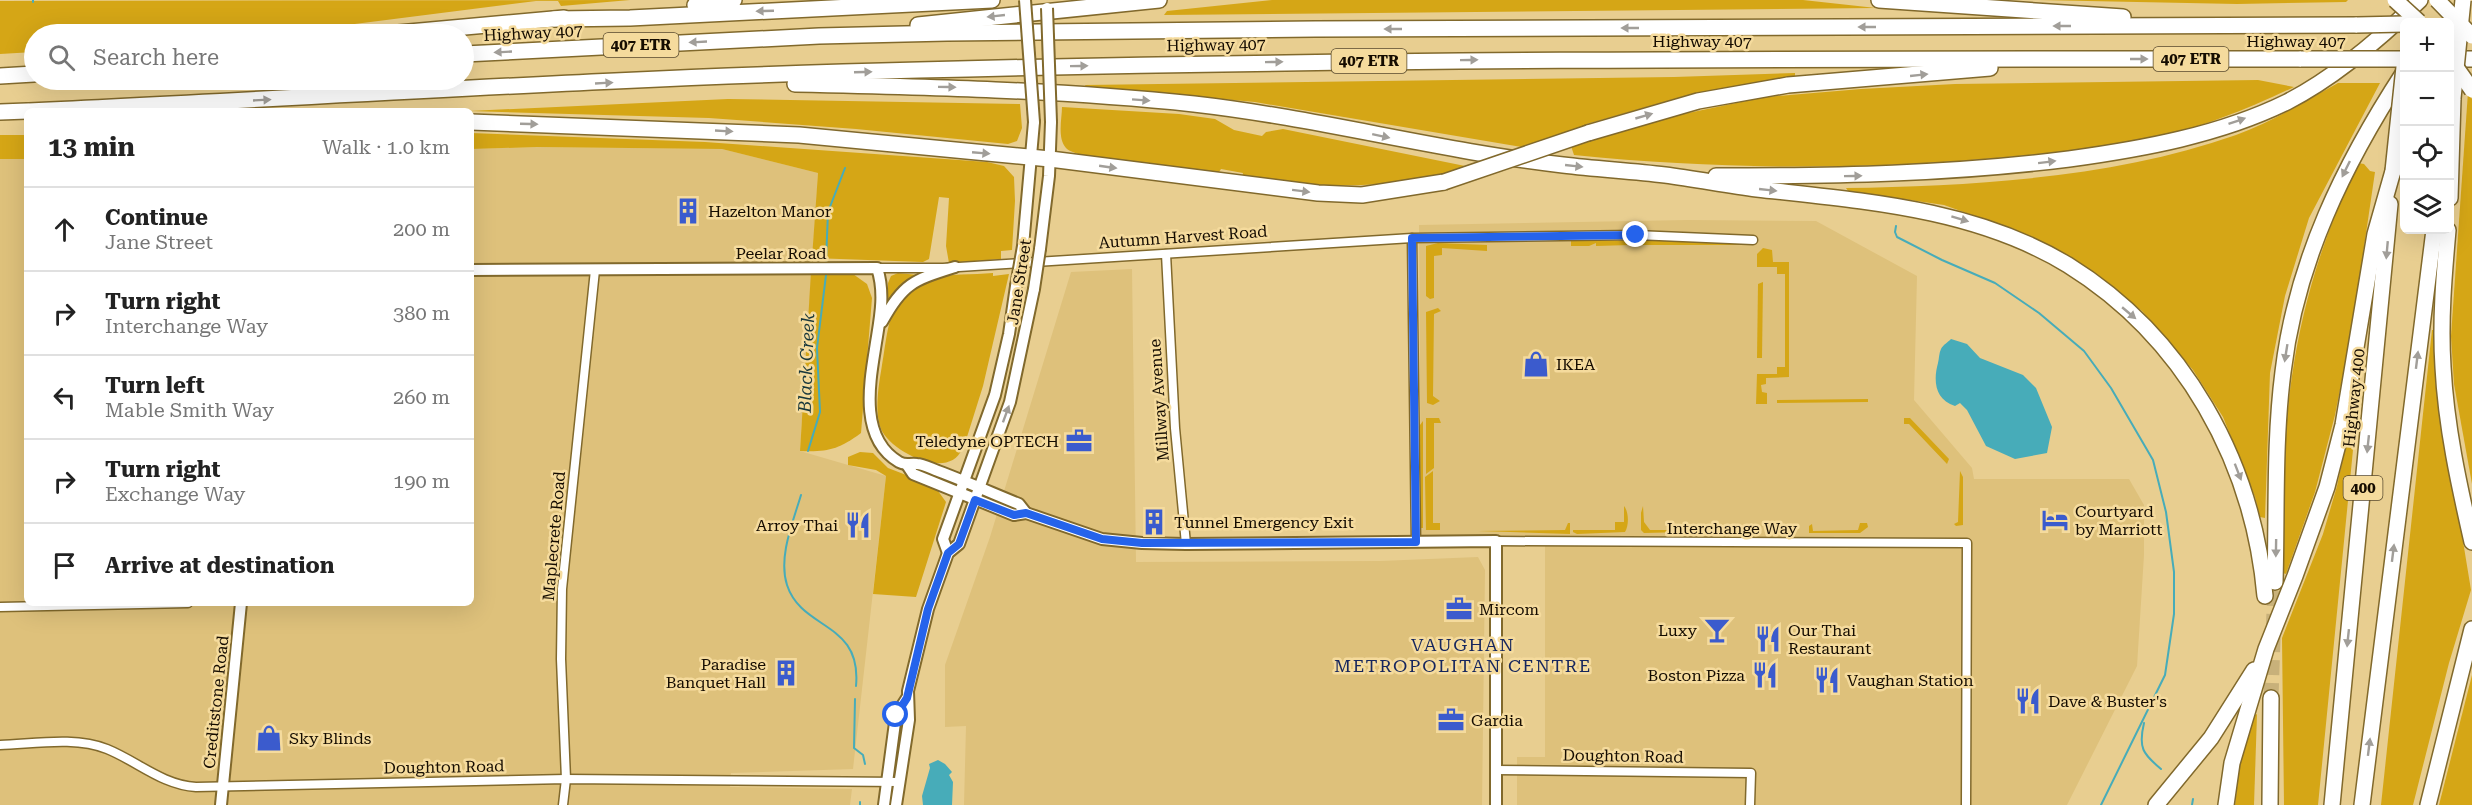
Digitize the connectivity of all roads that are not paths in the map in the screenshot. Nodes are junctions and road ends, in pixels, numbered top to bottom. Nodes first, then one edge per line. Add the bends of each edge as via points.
1 (734, 0) edge
2 (992, 0) edge
3 (1025, 0) edge
4 (1159, 0) edge
5 (1879, 0) edge
6 (2395, 0) edge
7 (2412, 0) edge
8 (2420, 0) edge
9 (2437, 0) edge
10 (2463, 0) edge
11 (2470, 0) edge
12 (1046, 3) edge
13 (2410, 18) edge
14 (2415, 18) edge
15 (2453, 18) edge
16 (554, 19) junction
17 (2454, 23) edge
18 (2204, 24) junction
19 (2400, 24) edge
20 (2472, 24) edge
21 (474, 26) edge
22 (819, 36) junction
23 (2472, 36) edge
24 (474, 53) edge
25 (2454, 58) edge
26 (2081, 59) junction
27 (2400, 59) edge
28 (2472, 59) edge
29 (2454, 64) edge
30 (2403, 72) edge
31 (24, 75) edge
32 (0, 76) edge
33 (2400, 78) edge
34 (2454, 80) edge
35 (657, 81) junction
36 (471, 90) edge
37 (474, 90) edge
38 (2472, 90) edge
39 (99, 108) edge
40 (24, 111) edge
41 (0, 112) edge
42 (474, 122) edge
43 (2451, 126) edge
44 (1031, 157) junction
45 (1050, 159) junction
46 (2392, 171) junction
47 (1668, 176) junction
48 (2450, 180) edge
49 (2433, 234) edge
50 (2448, 234) edge
51 (1412, 238) junction
52 (1753, 240) dead end
53 (1166, 254) junction
54 (955, 267) junction
55 (877, 268) junction
56 (474, 270) edge
57 (594, 270) junction
58 (880, 325) junction
59 (962, 487) junction
60 (978, 488) junction
61 (975, 500) junction
62 (1026, 513) junction
63 (1496, 541) junction
64 (1416, 542) junction
65 (2472, 542) edge
66 (1186, 544) junction
67 (948, 553) junction
68 (2275, 582) tunnel mouth
69 (2265, 596) tunnel mouth
70 (47, 606) edge
71 (241, 606) edge
72 (0, 607) edge
73 (2472, 630) edge
74 (2266, 649) junction
75 (907, 698) junction
76 (2271, 698) tunnel mouth
77 (0, 745) edge
78 (1495, 770) junction
79 (566, 779) junction
80 (887, 781) junction
81 (899, 782) junction
82 (223, 787) junction
83 (221, 805) edge
84 (563, 805) edge
85 (884, 805) edge
86 (896, 805) edge
87 (1496, 805) edge
88 (1750, 805) edge
89 (1966, 805) edge
90 (2156, 805) edge
91 (2226, 805) edge
92 (2270, 805) edge
93 (2332, 805) edge
94 (2362, 805) edge
95 (2428, 805) edge

1 - 16 highway
2 -> 16 highway
3 - 44 street, Jane Street, bridge via 1034,122
4 -> 22 highway
5 - 18 highway
6 - 14 highway, bridge
7 - 13 highway, bridge
47 -> 8 highway via 1809,177 1964,170 2129,151 2241,120 2287,102 2379,39
9 - 23 highway, bridge
10 - 34 highway, bridge
11 - 15 highway
12 - 45 street, Jane Street, bridge
16 - 21 highway
17 - 20 highway, bridge
18 - 19 highway, Highway 407 / 407 ETR, bridge
18 -> 22 highway, Highway 407 / 407 ETR
22 -> 24 highway, Highway 407 / 407 ETR
25 - 28 highway
26 -> 27 highway, Highway 407 / 407 ETR, bridge
35 -> 26 highway, Highway 407 / 407 ETR via 1227,63
45 -> 26 highway, bridge via 1318,193 1362,195 1444,182 1698,101 1788,85
29 - 38 highway, bridge
30 - 46 highway, Highway 400 / 400, bridge
31 - 32 highway
33 -> 68 highway via 2374,118 2331,201 2299,289 2280,404
37 -> 35 highway, Highway 407 / 407 ETR
35 -> 47 highway via 968,88 1193,104 1312,122 1434,147
39 -> 36 highway, Highway 407 / 407 ETR
40 - 41 highway, Highway 407 / 407 ETR
42 -> 44 highway via 799,135
43 - 48 highway
44 - 45 highway
44 - 59 street, Jane Street, bridge via 1023,246 1009,334 995,395
60 -> 45 street, Jane Street, bridge via 1010,402 1034,289
46 - 74 highway via 2373,243 2343,425 2327,487
46 -> 93 highway, Highway 400 / 400
47 -> 69 highway via 1944,214 2030,244 2083,276 2135,317 2168,352 2210,413 2238,470 2247,499
94 -> 49 highway, 400
50 - 65 highway via 2443,368 2452,442
51 - 52 street, Autumn Harvest Road via 1636,235
51 - 53 street, Autumn Harvest Road
51 - 64 street
53 - 54 street, Autumn Harvest Road
53 - 66 street, Millway Avenue
54 - 55 street, Autumn Harvest Road
54 - 58 street via 908,286
55 - 57 street, Peelar Road
55 - 58 street via 881,284
56 - 57 street, Peelar Road
57 - 79 street, Maplecrete Road via 562,589
58 - 59 street via 871,385 873,430 885,450 898,461 917,464
59 - 60 street
59 - 61 street, Interchange Way
59 - 67 street, Jane Street via 943,539
60 - 61 street, Jane Street
60 - 62 street, Interchange Way via 1019,504
61 - 62 street, Interchange Way via 1014,515
61 - 67 street, Jane Street via 959,544
62 - 66 street, Interchange Way via 1102,539
63 - 64 street, Interchange Way
63 - 78 street
63 - 89 street, Interchange Way via 1967,543
64 - 66 street, Interchange Way
67 - 75 street, Jane Street via 928,609
70 - 72 street
71 - 82 street, Creditstone Road
73 - 95 highway
74 - 90 highway via 2211,738
74 - 91 highway via 2232,763
75 - 80 street, Jane Street via 896,715
75 - 81 street, Jane Street via 909,720
76 - 92 highway
77 - 82 street, Doughton Road via 65,742 100,747 176,784
78 - 87 street
78 - 88 street, Doughton Road via 1751,773
79 - 80 street, Doughton Road
79 - 82 street, Doughton Road
79 - 84 street, Maplecrete Road
80 - 81 street, Doughton Road
80 - 85 street, Jane Street
81 - 86 street, Jane Street
82 - 83 street, Creditstone Road

